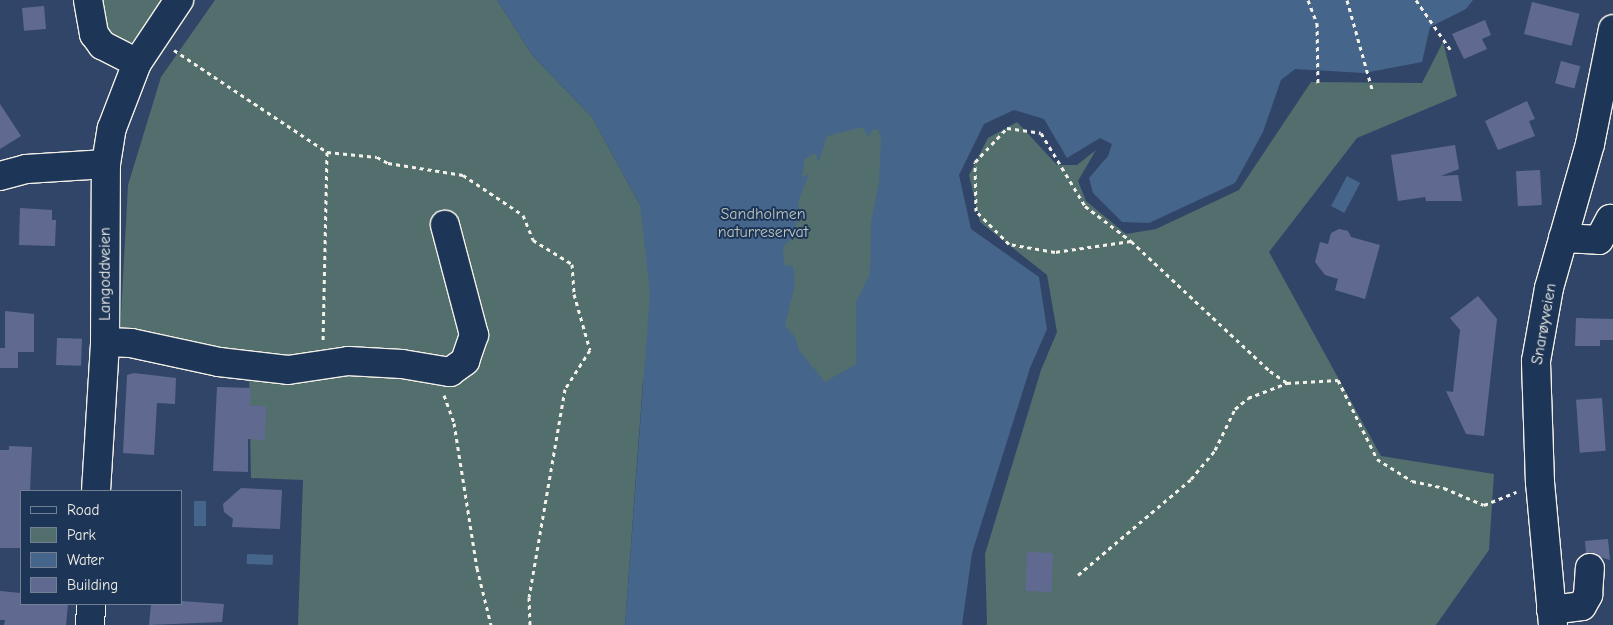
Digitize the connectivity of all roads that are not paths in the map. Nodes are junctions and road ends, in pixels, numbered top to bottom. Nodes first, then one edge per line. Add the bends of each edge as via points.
1 (88, 0) edge
2 (180, 0) edge
3 (1613, 30) edge
4 (137, 62) junction
5 (106, 164) junction
6 (0, 176) edge
7 (1610, 219) dead end
8 (445, 225) dead end
9 (1563, 238) junction
10 (105, 342) junction
11 (96, 490) edge
12 (1590, 568) dead end
13 (90, 605) edge
14 (1552, 618) edge
15 (90, 625) edge

1 - 4 street via 94,34 102,46
2 - 4 street, Langoddveien
3 - 9 street, Snarøyveien via 1590,144
4 - 5 street, Langoddveien via 112,128
5 - 6 street via 26,169
5 - 10 street, Langoddveien
7 - 9 street via 1599,240
8 - 10 street via 474,334 465,361 450,372 402,364 348,361 288,370 219,362 131,343
9 - 14 street, Snarøyveien via 1549,288 1536,361 1540,483
10 - 11 street, Langoddveien
12 - 14 street via 1588,595 1582,606
13 - 15 street

